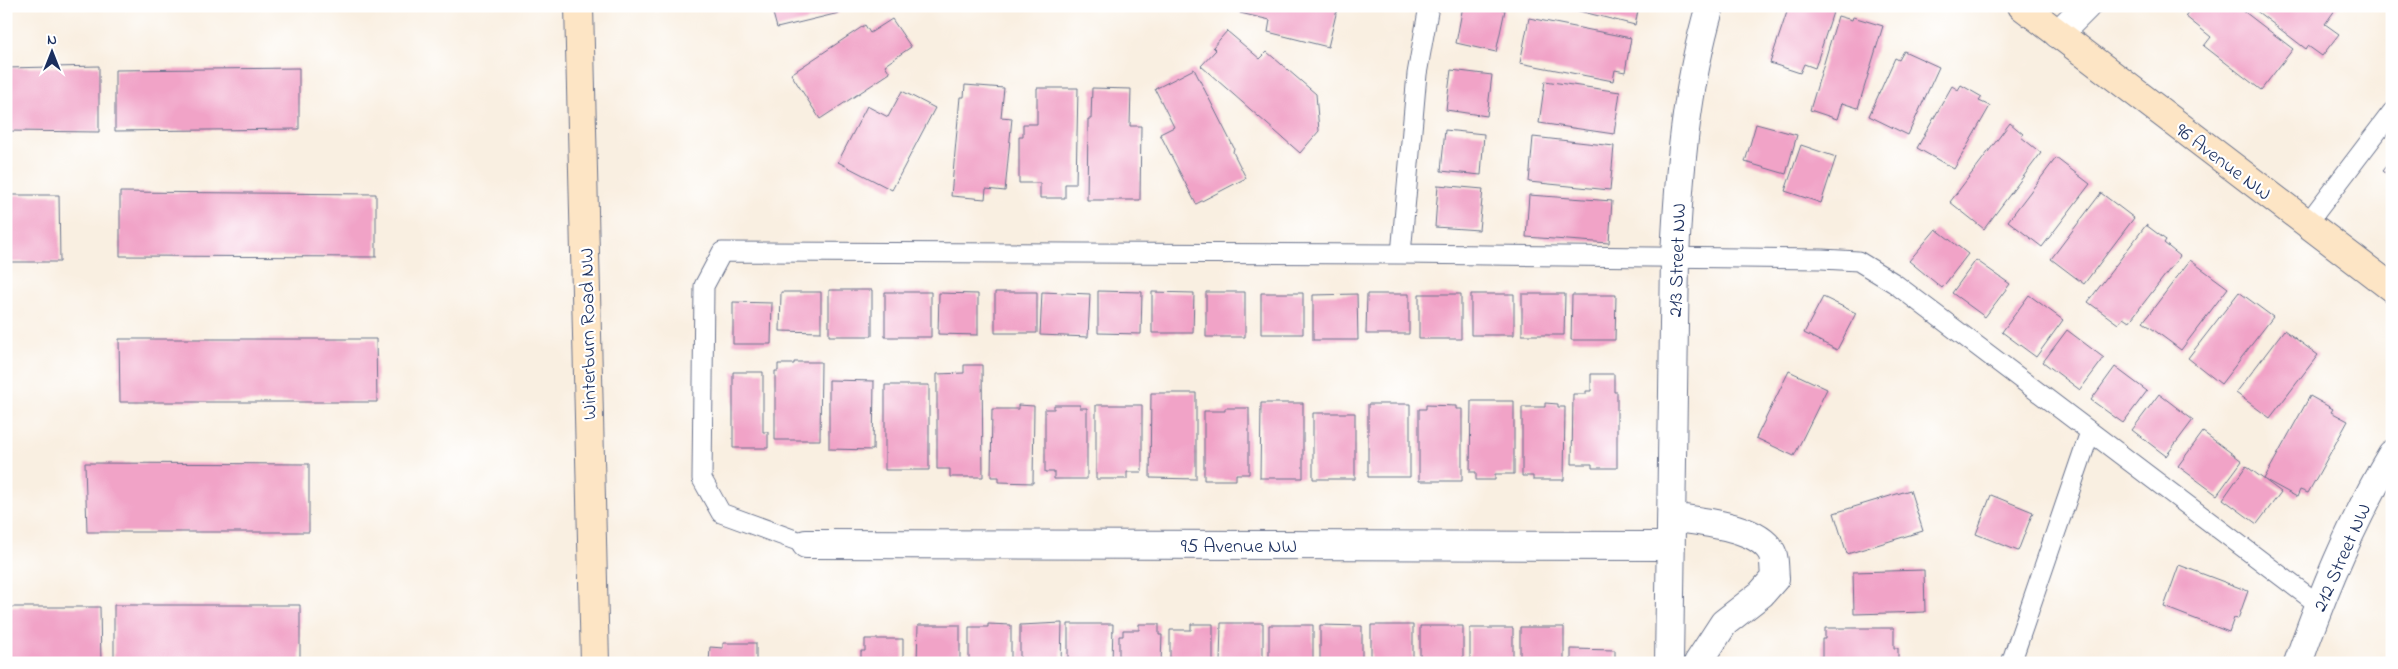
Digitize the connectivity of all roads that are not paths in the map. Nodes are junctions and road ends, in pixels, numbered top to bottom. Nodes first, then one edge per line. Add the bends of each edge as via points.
1 (579, 6) edge
2 (1429, 6) edge
3 (1710, 6) edge
4 (2022, 6) edge
5 (2086, 6) edge
6 (2058, 34) junction
7 (2392, 112) edge
8 (2307, 224) junction
9 (1401, 254) junction
10 (1675, 257) junction
11 (2392, 288) edge
12 (2090, 432) junction
13 (2392, 454) edge
14 (1672, 517) junction
15 (806, 544) joint
16 (1671, 546) junction
17 (2318, 604) junction
18 (595, 663) edge
19 (1669, 663) edge
20 (1698, 663) edge
21 (2011, 663) edge
22 (2298, 663) edge

1 - 18 main road, Winterburn Road NW
2 - 9 lane via 1417,74
3 - 10 street, 213 Street NW via 1687,106
4 - 6 main road, 96 Avenue NW
5 - 6 street
6 - 8 main road, 96 Avenue NW
7 - 8 lane
8 - 11 main road, 96 Avenue NW
9 - 10 lane
9 - 15 lane via 722,252 704,286 702,479 721,513
10 - 12 lane via 1858,261 1894,283
10 - 14 street, 213 Street NW
12 - 17 lane
12 - 21 lane
13 - 17 street, 212 Street NW via 2375,482
14 - 16 street, 213 Street NW
14 - 20 street via 1735,528 1760,540 1771,551 1775,578 1761,594 1724,623
15 - 16 street, 95 Avenue NW
16 - 19 street, 213 Street NW
17 - 22 street, 212 Street NW

